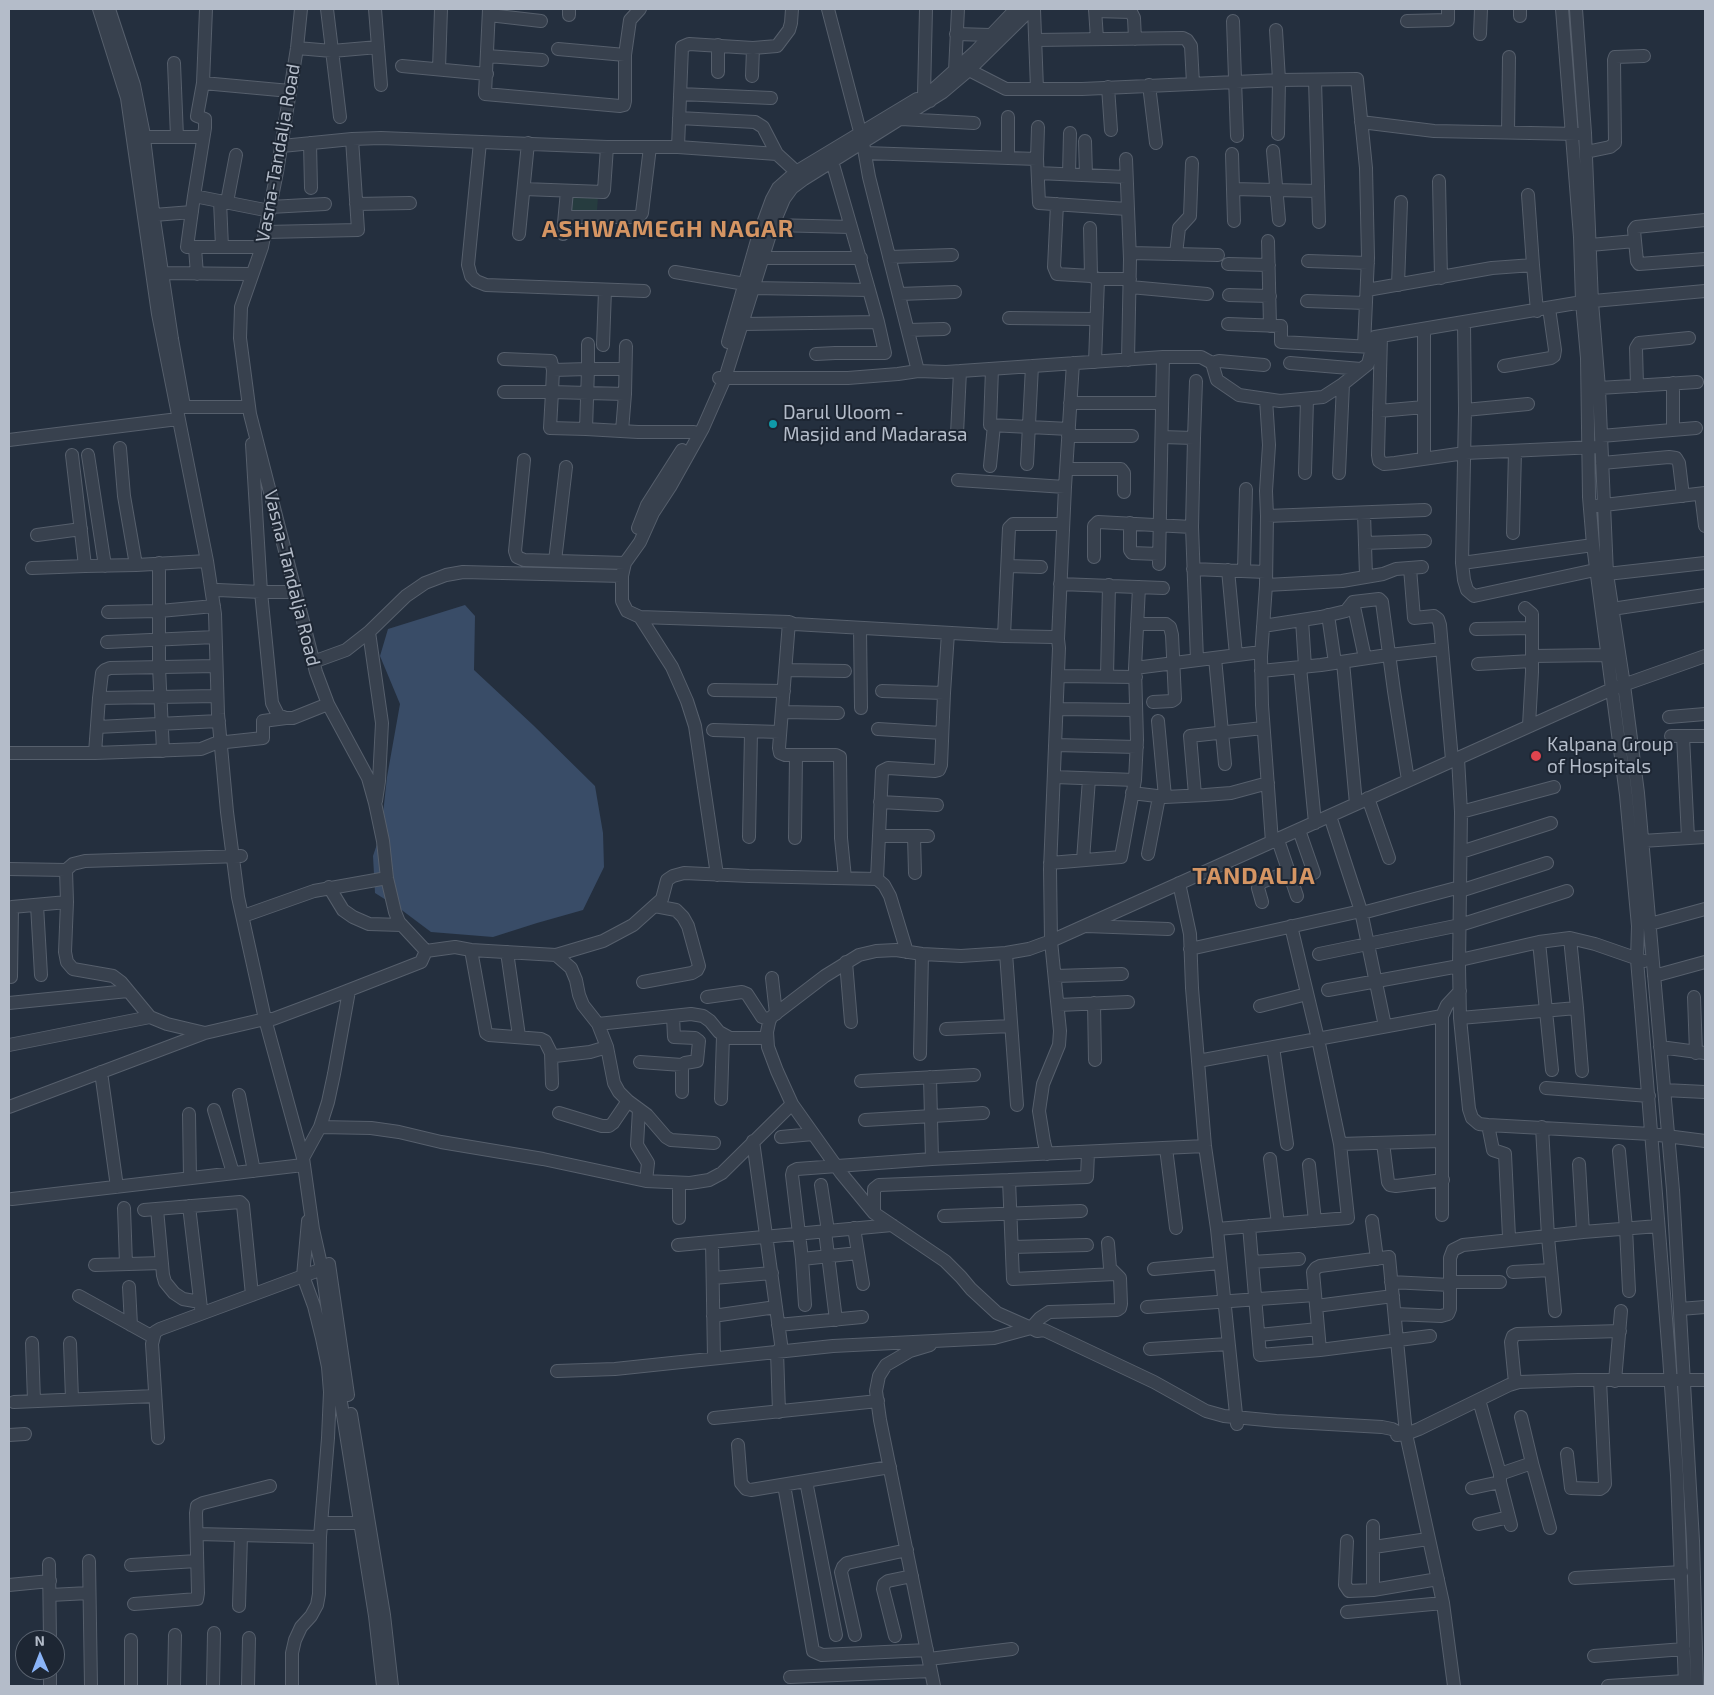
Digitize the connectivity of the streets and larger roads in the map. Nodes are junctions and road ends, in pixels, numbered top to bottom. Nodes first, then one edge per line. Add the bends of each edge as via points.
1 (99, 9) edge
2 (110, 9) edge
3 (206, 9) edge
4 (300, 9) edge
5 (327, 9) edge
6 (374, 9) edge
7 (441, 9) edge
8 (640, 9) edge
9 (792, 9) edge
10 (828, 9) edge
11 (926, 9) edge
12 (958, 9) edge
13 (1016, 9) edge
14 (1031, 9) edge
15 (1448, 9) edge
16 (1481, 9) edge
17 (1562, 9) edge
18 (1576, 9) edge
19 (1581, 9) edge
20 (1095, 10) edge
21 (489, 12) edge
22 (541, 21) dead end
23 (1233, 21) dead end
24 (1407, 21) dead end
25 (1276, 30) dead end
26 (956, 34) junction
27 (1480, 34) dead end
28 (990, 35) junction
29 (1136, 39) junction
30 (1035, 40) junction
31 (1097, 40) junction
32 (718, 45) junction
33 (378, 47) junction
34 (297, 48) junction
35 (753, 48) junction
36 (558, 49) dead end
37 (332, 51) junction
38 (625, 55) junction
39 (487, 56) junction
40 (1644, 56) dead end
41 (1509, 57) dead end
42 (542, 60) dead end
43 (174, 63) dead end
44 (402, 66) dead end
45 (439, 69) junction
46 (968, 70) junction
47 (955, 71) junction
48 (718, 72) dead end
49 (487, 74) junction
50 (752, 76) dead end
51 (1279, 80) junction
52 (1315, 80) junction
53 (1234, 82) junction
54 (203, 84) junction
55 (1192, 84) junction
56 (381, 85) dead end
57 (1149, 85) junction
58 (1108, 87) junction
59 (1038, 89) junction
60 (290, 91) junction
61 (680, 94) junction
62 (771, 98) dead end
63 (927, 98) junction
64 (340, 117) dead end
65 (1008, 117) dead end
66 (679, 118) junction
67 (901, 119) junction
68 (1361, 122) junction
69 (974, 123) dead end
70 (1038, 127) dead end
71 (1111, 130) dead end
72 (1508, 132) junction
73 (1070, 133) dead end
74 (1585, 133) junction
75 (1278, 134) dead end
76 (1571, 134) junction
77 (1237, 136) dead end
78 (144, 137) junction
79 (177, 137) junction
80 (203, 137) junction
81 (352, 139) junction
82 (1085, 141) dead end
83 (480, 142) junction
84 (310, 143) junction
85 (528, 143) junction
86 (862, 143) junction
87 (1156, 143) dead end
88 (282, 146) junction
89 (607, 147) junction
90 (650, 147) junction
91 (678, 147) junction
92 (1273, 151) dead end
93 (1586, 152) junction
94 (778, 154) junction
95 (1232, 154) dead end
96 (236, 155) dead end
97 (1008, 158) junction
98 (1037, 159) junction
99 (1126, 159) dead end
100 (832, 161) junction
101 (1192, 162) dead end
102 (1038, 173) junction
103 (1069, 174) junction
104 (800, 175) junction
105 (1086, 175) junction
106 (1126, 177) junction
107 (1439, 181) dead end
108 (311, 188) dead end
109 (524, 189) junction
110 (1234, 189) junction
111 (1277, 190) junction
112 (1318, 191) junction
113 (567, 192) junction
114 (1528, 195) dead end
115 (194, 196) junction
116 (223, 202) junction
117 (1401, 202) dead end
118 (410, 203) dead end
119 (326, 204) dead end
120 (356, 204) junction
121 (1057, 204) junction
122 (1128, 208) junction
123 (270, 209) junction
124 (192, 212) junction
125 (154, 215) junction
126 (565, 217) junction
127 (1279, 220) dead end
128 (1705, 220) edge
129 (1234, 221) dead end
130 (1319, 222) dead end
131 (773, 225) junction
132 (851, 227) junction
133 (1090, 228) dead end
134 (265, 232) junction
135 (519, 234) dead end
136 (563, 234) dead end
137 (1268, 241) dead end
138 (1635, 241) junction
139 (1590, 245) junction
140 (262, 247) junction
141 (196, 248) junction
142 (222, 248) junction
143 (1130, 253) junction
144 (1176, 254) junction
145 (952, 255) dead end
146 (1218, 255) dead end
147 (889, 257) junction
148 (763, 258) junction
149 (861, 258) junction
150 (1705, 259) edge
151 (1308, 261) dead end
152 (1368, 263) junction
153 (1228, 264) dead end
154 (1269, 264) junction
155 (1533, 265) junction
156 (675, 272) dead end
157 (162, 274) junction
158 (197, 274) junction
159 (251, 274) junction
160 (1094, 278) junction
161 (1441, 278) junction
162 (1130, 283) junction
163 (1398, 285) junction
164 (749, 286) junction
165 (606, 290) junction
166 (869, 290) junction
167 (1367, 290) junction
168 (644, 291) dead end
169 (1705, 291) edge
170 (955, 292) dead end
171 (899, 294) junction
172 (1207, 294) dead end
173 (1229, 295) dead end
174 (1270, 296) junction
175 (1307, 301) dead end
176 (1587, 302) junction
177 (1366, 303) junction
178 (1543, 310) junction
179 (1008, 318) dead end
180 (1096, 319) junction
181 (878, 322) junction
182 (1464, 323) junction
183 (743, 324) junction
184 (1228, 324) dead end
185 (1270, 326) junction
186 (944, 329) dead end
187 (908, 330) junction
188 (1424, 330) junction
189 (1381, 336) junction
190 (1689, 338) dead end
191 (588, 344) dead end
192 (603, 345) dead end
193 (626, 346) dead end
194 (1368, 347) junction
195 (816, 354) dead end
196 (1163, 357) junction
197 (504, 359) dead end
198 (1128, 360) junction
199 (1095, 362) junction
200 (1212, 363) junction
201 (1290, 363) dead end
202 (1073, 364) junction
203 (1264, 365) dead end
204 (1032, 366) junction
205 (1504, 366) dead end
206 (588, 369) junction
207 (625, 369) junction
208 (992, 369) junction
209 (1361, 369) junction
210 (553, 370) junction
211 (918, 370) junction
212 (960, 371) junction
213 (721, 378) junction
214 (1196, 381) dead end
215 (1697, 382) dead end
216 (1343, 384) junction
217 (1673, 384) junction
218 (1637, 386) junction
219 (1599, 388) junction
220 (504, 392) dead end
221 (552, 392) junction
222 (588, 393) junction
223 (625, 394) junction
224 (1266, 399) junction
225 (1307, 399) junction
226 (1070, 403) junction
227 (1162, 403) junction
228 (1528, 404) dead end
229 (184, 407) junction
230 (1424, 407) junction
231 (250, 410) junction
232 (1465, 410) junction
233 (1379, 411) junction
234 (178, 419) junction
235 (994, 425) junction
236 (1030, 427) junction
237 (1696, 428) dead end
238 (586, 429) junction
239 (1673, 430) junction
240 (622, 431) junction
241 (694, 432) junction
242 (1069, 433) junction
243 (957, 434) dead end
244 (1132, 436) dead end
245 (1162, 437) junction
246 (1194, 438) junction
247 (9, 440) edge
248 (1597, 443) junction
249 (120, 448) dead end
250 (1515, 451) junction
251 (1465, 453) junction
252 (72, 455) dead end
253 (88, 455) dead end
254 (1424, 459) junction
255 (524, 460) dead end
256 (1026, 464) dead end
257 (1602, 464) junction
258 (990, 466) dead end
259 (566, 467) dead end
260 (1066, 469) junction
261 (1305, 472) dead end
262 (1340, 473) dead end
263 (958, 480) dead end
264 (1065, 487) junction
265 (1246, 489) dead end
266 (1124, 492) dead end
267 (1703, 493) edge
268 (1683, 496) junction
269 (1603, 505) junction
270 (1590, 506) junction
271 (1426, 510) dead end
272 (1364, 512) junction
273 (1267, 516) junction
274 (1130, 523) junction
275 (1063, 524) junction
276 (1160, 525) junction
277 (1705, 526) edge
278 (1192, 527) junction
279 (81, 529) junction
280 (1513, 533) dead end
281 (37, 534) dead end
282 (1425, 540) dead end
283 (1365, 543) junction
284 (1593, 545) junction
285 (1094, 556) dead end
286 (628, 560) junction
287 (207, 561) junction
288 (555, 561) junction
289 (159, 563) junction
290 (1462, 563) junction
291 (1705, 563) edge
292 (136, 565) junction
293 (85, 566) junction
294 (105, 566) junction
295 (1008, 566) junction
296 (1040, 567) dead end
297 (32, 568) dead end
298 (1193, 569) junction
299 (1228, 570) junction
300 (1244, 571) junction
301 (1266, 572) junction
302 (1601, 572) junction
303 (622, 576) junction
304 (1366, 576) junction
305 (1060, 584) junction
306 (215, 585) junction
307 (1109, 586) junction
308 (1139, 586) junction
309 (1266, 586) junction
310 (1163, 588) dead end
311 (261, 592) junction
312 (296, 592) junction
313 (1705, 595) edge
314 (1354, 602) junction
315 (214, 606) junction
316 (1525, 608) dead end
317 (1612, 609) junction
318 (160, 611) junction
319 (108, 612) dead end
320 (1328, 615) junction
321 (640, 617) junction
322 (1302, 620) junction
323 (790, 622) junction
324 (1137, 624) junction
325 (1263, 626) junction
326 (860, 628) junction
327 (1531, 628) junction
328 (1476, 629) dead end
329 (369, 632) junction
330 (948, 633) junction
331 (1004, 636) junction
332 (216, 637) junction
333 (160, 640) junction
334 (1058, 640) junction
335 (107, 642) dead end
336 (1442, 649) junction
337 (1261, 652) junction
338 (1236, 655) junction
339 (1389, 655) junction
340 (1607, 655) junction
341 (1705, 656) edge
342 (1215, 658) junction
343 (1365, 658) junction
344 (1532, 659) junction
345 (1197, 660) junction
346 (314, 662) junction
347 (1339, 662) junction
348 (1174, 663) junction
349 (1478, 664) dead end
350 (216, 666) junction
351 (159, 667) junction
352 (1303, 667) junction
353 (786, 670) junction
354 (845, 671) dead end
355 (1261, 671) junction
356 (1136, 672) junction
357 (1058, 676) junction
358 (1107, 676) junction
359 (1618, 687) junction
360 (714, 690) dead end
361 (784, 691) junction
362 (882, 691) dead end
363 (944, 692) junction
364 (161, 696) junction
365 (217, 696) junction
366 (99, 698) junction
367 (1153, 702) dead end
368 (328, 704) junction
369 (861, 708) dead end
370 (1057, 709) junction
371 (1136, 710) junction
372 (783, 712) junction
373 (838, 713) dead end
374 (1705, 714) edge
375 (1669, 717) dead end
376 (286, 718) junction
377 (219, 721) junction
378 (1158, 721) dead end
379 (162, 724) junction
380 (1530, 725) junction
381 (97, 727) junction
382 (1264, 728) junction
383 (878, 729) dead end
384 (713, 730) dead end
385 (751, 732) junction
386 (780, 732) junction
387 (1222, 732) junction
388 (942, 733) junction
389 (1705, 736) edge
390 (224, 741) junction
391 (1056, 744) junction
392 (1136, 747) junction
393 (163, 751) junction
394 (9, 753) edge
395 (95, 753) junction
396 (796, 755) junction
397 (1455, 759) junction
398 (1225, 764) dead end
399 (1054, 777) junction
400 (1089, 779) junction
401 (1408, 780) junction
402 (1268, 783) junction
403 (1134, 787) junction
404 (1554, 787) dead end
405 (1196, 795) junction
406 (1162, 797) junction
407 (1368, 798) junction
408 (880, 802) junction
409 (375, 803) junction
410 (937, 804) dead end
411 (1356, 804) junction
412 (1461, 812) junction
413 (1330, 816) junction
414 (1315, 823) junction
415 (1551, 823) dead end
416 (1299, 830) junction
417 (879, 836) junction
418 (914, 836) junction
419 (928, 836) dead end
420 (749, 837) dead end
421 (1705, 837) edge
422 (794, 838) dead end
423 (1688, 838) junction
424 (1275, 841) junction
425 (1642, 841) junction
426 (1461, 852) junction
427 (1148, 854) dead end
428 (237, 857) junction
429 (1389, 858) dead end
430 (1083, 860) junction
431 (1547, 862) dead end
432 (1050, 863) junction
433 (9, 869) edge
434 (66, 870) junction
435 (1288, 872) junction
436 (915, 873) dead end
437 (1314, 873) dead end
438 (717, 875) junction
439 (387, 878) junction
440 (846, 878) junction
441 (877, 879) junction
442 (1179, 883) junction
443 (329, 887) junction
444 (1460, 889) junction
445 (1567, 891) dead end
446 (1297, 896) dead end
447 (67, 902) junction
448 (1262, 902) dead end
449 (659, 903) junction
450 (37, 905) junction
451 (1705, 909) edge
452 (1361, 912) junction
453 (249, 914) junction
454 (1650, 924) junction
455 (402, 925) junction
456 (1460, 925) junction
457 (1083, 926) junction
458 (1291, 926) junction
459 (1168, 930) dead end
460 (1570, 938) junction
461 (1051, 941) junction
462 (1539, 942) junction
463 (1368, 945) junction
464 (1190, 949) junction
465 (471, 950) junction
466 (426, 951) junction
467 (507, 952) junction
468 (907, 952) junction
469 (1006, 953) junction
470 (922, 954) junction
471 (1319, 954) dead end
472 (556, 955) junction
473 (1638, 960) junction
474 (846, 962) junction
475 (1653, 962) junction
476 (1705, 962) edge
477 (1459, 963) junction
478 (1122, 974) dead end
479 (41, 975) dead end
480 (1055, 976) junction
481 (1654, 976) junction
482 (11, 977) dead end
483 (772, 978) dead end
484 (643, 982) dead end
485 (1376, 982) junction
486 (1328, 990) dead end
487 (128, 991) junction
488 (349, 991) junction
489 (1460, 991) junction
490 (1307, 994) junction
491 (707, 997) dead end
492 (1694, 997) dead end
493 (1128, 1002) dead end
494 (9, 1003) edge
495 (1094, 1003) junction
496 (1058, 1005) junction
497 (1260, 1006) dead end
498 (1576, 1008) junction
499 (1546, 1011) junction
500 (673, 1016) junction
501 (1442, 1016) junction
502 (150, 1017) junction
503 (773, 1017) junction
504 (1460, 1018) junction
505 (269, 1019) junction
506 (851, 1022) dead end
507 (598, 1024) junction
508 (1011, 1026) junction
509 (1385, 1026) junction
510 (946, 1029) dead end
511 (206, 1033) junction
512 (519, 1036) junction
513 (723, 1036) junction
514 (767, 1038) junction
515 (1318, 1039) junction
516 (9, 1045) edge
517 (607, 1047) junction
518 (1273, 1047) junction
519 (1660, 1047) junction
520 (550, 1053) junction
521 (1701, 1053) edge
522 (920, 1054) dead end
523 (1095, 1060) dead end
524 (1198, 1061) junction
525 (640, 1062) dead end
526 (682, 1065) junction
527 (1552, 1070) dead end
528 (1582, 1071) dead end
529 (101, 1072) junction
530 (974, 1075) dead end
531 (930, 1077) junction
532 (861, 1081) dead end
533 (552, 1084) dead end
534 (1546, 1088) dead end
535 (1664, 1090) junction
536 (682, 1092) dead end
537 (1705, 1092) edge
538 (239, 1095) dead end
539 (1649, 1096) junction
540 (721, 1100) dead end
541 (628, 1101) junction
542 (792, 1104) junction
543 (1017, 1104) dead end
544 (9, 1107) edge
545 (639, 1109) junction
546 (214, 1110) dead end
547 (559, 1113) dead end
548 (983, 1113) dead end
549 (190, 1114) dead end
550 (931, 1116) junction
551 (865, 1120) dead end
552 (1488, 1125) junction
553 (320, 1126) junction
554 (1542, 1128) junction
555 (813, 1134) junction
556 (1651, 1134) junction
557 (781, 1137) dead end
558 (1668, 1137) junction
559 (754, 1141) junction
560 (1442, 1141) junction
561 (1705, 1142) edge
562 (714, 1143) dead end
563 (1383, 1143) junction
564 (1287, 1144) dead end
565 (1340, 1144) junction
566 (1205, 1146) junction
567 (1166, 1148) junction
568 (1619, 1151) dead end
569 (1088, 1153) junction
570 (1047, 1154) junction
571 (305, 1157) junction
572 (932, 1159) junction
573 (1270, 1159) dead end
574 (1579, 1164) dead end
575 (1309, 1165) dead end
576 (835, 1166) junction
577 (254, 1171) junction
578 (233, 1173) junction
579 (190, 1178) junction
580 (646, 1180) junction
581 (1009, 1180) junction
582 (1442, 1180) junction
583 (679, 1183) junction
584 (821, 1185) dead end
585 (117, 1186) junction
586 (12, 1199) dead end
587 (189, 1206) junction
588 (124, 1208) dead end
589 (157, 1209) junction
590 (310, 1209) junction
591 (144, 1210) dead end
592 (1081, 1211) dead end
593 (874, 1213) junction
594 (1010, 1214) junction
595 (1442, 1215) dead end
596 (944, 1216) dead end
597 (679, 1218) dead end
598 (1372, 1220) dead end
599 (1315, 1221) junction
600 (1278, 1224) junction
601 (892, 1225) junction
602 (1250, 1226) junction
603 (1658, 1226) junction
604 (854, 1228) junction
605 (1176, 1228) dead end
606 (1626, 1228) junction
607 (1217, 1229) junction
608 (827, 1231) junction
609 (1584, 1232) junction
610 (799, 1234) junction
611 (767, 1237) junction
612 (1548, 1237) junction
613 (1511, 1240) junction
614 (712, 1242) junction
615 (1108, 1243) dead end
616 (678, 1245) dead end
617 (1088, 1245) dead end
618 (1012, 1247) junction
619 (858, 1253) junction
620 (828, 1256) junction
621 (802, 1259) junction
622 (1377, 1259) junction
623 (1298, 1260) dead end
624 (1252, 1262) junction
625 (162, 1263) junction
626 (1220, 1263) junction
627 (126, 1264) junction
628 (95, 1265) dead end
629 (322, 1268) junction
630 (1154, 1270) dead end
631 (1551, 1270) junction
632 (1514, 1272) dead end
633 (772, 1273) junction
634 (1116, 1274) junction
635 (303, 1276) junction
636 (712, 1278) junction
637 (1392, 1282) junction
638 (1500, 1282) dead end
639 (1450, 1283) junction
640 (864, 1284) dead end
641 (129, 1287) dead end
642 (1629, 1291) dead end
643 (252, 1295) junction
644 (79, 1296) dead end
645 (1393, 1296) junction
646 (1256, 1299) junction
647 (1316, 1300) junction
648 (1224, 1302) junction
649 (806, 1305) dead end
650 (201, 1307) junction
651 (776, 1307) junction
652 (1147, 1307) dead end
653 (1705, 1307) edge
654 (1680, 1309) junction
655 (1555, 1311) dead end
656 (1621, 1311) dead end
657 (997, 1313) junction
658 (1395, 1314) junction
659 (713, 1316) junction
660 (862, 1317) dead end
661 (836, 1320) junction
662 (131, 1325) junction
663 (778, 1325) junction
664 (1034, 1329) junction
665 (1318, 1329) junction
666 (1620, 1332) junction
667 (1258, 1335) junction
668 (1430, 1336) dead end
669 (152, 1337) junction
670 (994, 1338) junction
671 (1397, 1340) junction
672 (942, 1342) junction
673 (32, 1343) dead end
674 (70, 1343) dead end
675 (1228, 1344) junction
676 (1150, 1350) dead end
677 (1320, 1350) junction
678 (779, 1351) junction
679 (714, 1358) junction
680 (557, 1371) dead end
681 (1600, 1380) junction
682 (1615, 1380) junction
683 (1677, 1380) junction
684 (1705, 1380) edge
685 (1515, 1383) junction
686 (155, 1396) junction
687 (72, 1399) junction
688 (1479, 1400) junction
689 (34, 1401) junction
690 (878, 1401) junction
691 (14, 1402) dead end
692 (780, 1412) junction
693 (1522, 1417) dead end
694 (714, 1418) dead end
695 (1236, 1422) junction
696 (25, 1434) dead end
697 (9, 1435) edge
698 (1405, 1435) junction
699 (158, 1438) dead end
700 (738, 1445) dead end
701 (1567, 1454) dead end
702 (1532, 1463) junction
703 (890, 1467) junction
704 (1500, 1478) junction
705 (806, 1481) junction
706 (784, 1485) junction
707 (270, 1486) dead end
708 (1472, 1488) dead end
709 (322, 1523) junction
710 (360, 1523) junction
711 (1479, 1524) dead end
712 (1373, 1526) dead end
713 (1550, 1528) dead end
714 (197, 1534) junction
715 (241, 1535) junction
716 (320, 1537) junction
717 (1428, 1539) junction
718 (1347, 1541) dead end
719 (1374, 1547) junction
720 (907, 1550) junction
721 (89, 1561) dead end
722 (197, 1561) junction
723 (50, 1564) dead end
724 (131, 1565) dead end
725 (1682, 1572) junction
726 (912, 1576) junction
727 (1575, 1578) dead end
728 (1438, 1579) junction
729 (50, 1581) junction
730 (9, 1585) edge
731 (1373, 1590) junction
732 (89, 1593) junction
733 (50, 1595) junction
734 (1442, 1603) junction
735 (134, 1604) dead end
736 (239, 1606) dead end
737 (1347, 1612) dead end
738 (1695, 1621) edge
739 (50, 1630) edge
740 (214, 1633) dead end
741 (175, 1635) dead end
742 (836, 1635) dead end
743 (855, 1635) dead end
744 (895, 1636) dead end
745 (249, 1638) dead end
746 (131, 1640) dead end
747 (1012, 1649) dead end
748 (1684, 1649) junction
749 (1594, 1656) dead end
750 (929, 1660) junction
751 (790, 1677) dead end
752 (1685, 1684) edge
753 (91, 1686) edge
754 (131, 1686) edge
755 (174, 1686) edge
756 (213, 1686) edge
757 (248, 1686) edge
758 (292, 1686) edge
759 (383, 1686) edge
760 (392, 1686) edge
761 (934, 1686) edge
762 (1454, 1686) edge
763 (1608, 1686) edge
764 (1697, 1686) edge

1 - 234 street via 126,98 158,314
2 - 78 street via 134,84
3 - 54 street
4 - 34 street, Vasna-Tandalja Road
5 - 37 street
6 - 33 street
7 - 45 street
8 - 38 street via 630,20
9 - 35 street via 791,23 777,46
10 - 86 street
11 - 63 street
12 - 26 street
13 - 28 street
14 - 30 street
14 - 46 street
15 - 24 street via 1448,20
16 - 27 street
17 - 76 street
18 - 19 street
18 - 74 street
20 - 29 street via 1131,12
20 - 31 street
21 - 22 street
21 - 39 street
23 - 53 street
25 - 51 street
26 - 28 street
26 - 47 street
28 - 47 street
29 - 31 street
29 - 55 street via 1187,40 1191,46
30 - 31 street
30 - 59 street
32 - 35 street
32 - 48 street
32 - 61 street via 689,44 682,47
33 - 37 street
33 - 56 street
34 - 37 street
34 - 60 street, Vasna-Tandalja Road
35 - 50 street
36 - 38 street
37 - 64 street
38 - 49 street via 625,101 620,106 485,94
39 - 42 street
39 - 49 street
40 - 93 street via 1615,57 1615,143
41 - 72 street
43 - 79 street
44 - 45 street
45 - 49 street
46 - 59 street via 1006,89
46 - 63 street via 952,85
47 - 63 street
51 - 52 street
51 - 53 street
51 - 75 street
52 - 68 street via 1357,79
52 - 112 street
53 - 55 street
53 - 77 street
54 - 60 street
54 - 80 street via 197,116 206,119
55 - 57 street
57 - 58 street
57 - 87 street
58 - 59 street
58 - 71 street
60 - 88 street, Vasna-Tandalja Road
61 - 62 street
61 - 66 street
63 - 67 street
63 - 86 street
65 - 97 street
66 - 91 street
66 - 94 street via 755,122 763,127
67 - 69 street
67 - 86 street
68 - 72 street via 1434,130
68 - 152 street via 1366,168
70 - 98 street
72 - 76 street
73 - 103 street
74 - 76 street
74 - 93 street
76 - 176 street
78 - 79 street
78 - 125 street
79 - 80 street
80 - 115 street
81 - 83 street
81 - 84 street
81 - 120 street
82 - 105 street
83 - 85 street
83 - 165 street via 468,265 476,282
84 - 88 street
84 - 108 street
85 - 89 street
85 - 109 street
86 - 97 street
86 - 100 street
86 - 104 street
86 - 147 street
88 - 123 street, Vasna-Tandalja Road
89 - 90 street
89 - 113 street via 603,192
90 - 91 street
90 - 126 street via 640,217
91 - 94 street
92 - 111 street
93 - 139 street
94 - 104 street
95 - 110 street
96 - 116 street
97 - 98 street
98 - 102 street
99 - 106 street
100 - 104 street
100 - 132 street
101 - 144 street via 1190,216 1178,228
102 - 103 street
102 - 121 street via 1039,202
103 - 105 street
104 - 131 street via 784,199
104 - 164 street via 782,184 772,198 758,237
105 - 106 street
106 - 122 street
107 - 161 street
109 - 113 street
109 - 135 street
110 - 111 street
110 - 129 street
111 - 112 street
111 - 127 street
112 - 130 street
113 - 126 street
114 - 155 street
115 - 116 street
115 - 124 street
116 - 123 street
116 - 142 street
117 - 163 street
118 - 120 street
119 - 123 street
120 - 134 street via 358,230
121 - 122 street
121 - 160 street via 1055,271 1060,275
122 - 143 street
123 - 134 street, Vasna-Tandalja Road
124 - 125 street
124 - 141 street via 187,247
125 - 157 street
126 - 136 street
128 - 138 street via 1636,227
131 - 132 street
131 - 148 street
132 - 149 street
133 - 160 street
134 - 140 street, Vasna-Tandalja Road
137 - 154 street
138 - 139 street
138 - 150 street via 1639,264
139 - 176 street
140 - 142 street
140 - 159 street, Vasna-Tandalja Road
141 - 142 street
141 - 158 street
143 - 144 street
143 - 162 street
144 - 146 street
145 - 147 street
147 - 171 street
148 - 149 street
148 - 164 street
149 - 166 street
151 - 152 street
152 - 167 street
153 - 154 street
154 - 174 street
155 - 161 street via 1492,268
155 - 178 street
156 - 164 street
157 - 158 street
157 - 229 street
158 - 159 street
159 - 231 street, Vasna-Tandalja Road via 240,320
160 - 162 street
160 - 180 street
161 - 163 street
162 - 172 street
162 - 198 street
163 - 167 street
164 - 166 street
164 - 183 street
164 - 213 street via 725,355
165 - 168 street
165 - 192 street
166 - 181 street
167 - 177 street
169 - 176 street
170 - 171 street
171 - 187 street
173 - 174 street
174 - 185 street
175 - 177 street
176 - 178 street
176 - 219 street
176 - 248 street via 1587,358
177 - 194 street
178 - 182 street
178 - 205 street via 1554,356
179 - 180 street
180 - 199 street
181 - 183 street
181 - 195 street via 885,353
182 - 188 street
182 - 232 street
183 - 213 street
184 - 185 street
185 - 194 street via 1281,326 1281,342
186 - 187 street
187 - 211 street
188 - 189 street
188 - 230 street
189 - 194 street via 1375,337
189 - 233 street
190 - 218 street via 1639,343 1636,348
191 - 206 street
193 - 207 street
194 - 209 street via 1368,364
196 - 198 street
196 - 200 street via 1201,357
196 - 227 street
197 - 210 street via 551,361
198 - 199 street
199 - 202 street
200 - 203 street
200 - 224 street via 1217,380 1239,395
201 - 209 street
202 - 204 street
202 - 226 street
204 - 208 street
204 - 236 street
206 - 207 street
206 - 210 street
206 - 222 street
207 - 223 street
208 - 212 street
208 - 235 street via 990,425
209 - 216 street
210 - 221 street
211 - 212 street
211 - 213 street via 848,378
212 - 243 street
213 - 241 street
213 - 286 street via 703,428
214 - 246 street
215 - 217 street
216 - 225 street via 1323,397
216 - 262 street
217 - 218 street
217 - 239 street
218 - 219 street
219 - 248 street
220 - 221 street
221 - 222 street
221 - 238 street via 550,428
222 - 223 street
222 - 238 street
223 - 240 street
224 - 225 street
224 - 273 street via 1269,445
225 - 261 street
226 - 227 street
226 - 242 street
227 - 245 street
228 - 232 street
229 - 231 street
229 - 306 street
230 - 233 street
230 - 254 street
231 - 311 street
231 - 312 street, Vasna-Tandalja Road
232 - 251 street
233 - 254 street via 1379,461 1384,464
234 - 247 street
234 - 287 street
235 - 236 street
235 - 258 street
236 - 242 street
236 - 256 street
237 - 239 street
238 - 240 street
239 - 248 street
240 - 241 street
241 - 286 street via 647,505
242 - 244 street
242 - 260 street
245 - 246 street
245 - 276 street
246 - 278 street
248 - 250 street
248 - 257 street
248 - 270 street
249 - 292 street via 124,496
250 - 251 street
250 - 280 street
251 - 254 street
251 - 290 street
252 - 279 street
253 - 294 street
255 - 288 street via 516,557
257 - 268 street via 1676,458
257 - 269 street
259 - 288 street
260 - 264 street
260 - 266 street via 1121,470 1124,473
263 - 264 street
264 - 275 street
265 - 300 street
267 - 268 street
267 - 277 street
268 - 269 street
269 - 270 street
269 - 302 street
270 - 284 street
271 - 272 street
272 - 273 street
272 - 283 street
273 - 301 street
274 - 276 street
274 - 276 street via 1132,554 1159,559
274 - 285 street via 1098,522 1094,526
275 - 295 street via 1013,524 1009,528
275 - 305 street
276 - 278 street
278 - 298 street
279 - 281 street
279 - 293 street
282 - 283 street
283 - 304 street
284 - 290 street
284 - 302 street
286 - 288 street
286 - 303 street
287 - 289 street
287 - 306 street
289 - 292 street
289 - 318 street
290 - 302 street via 1467,590 1474,596
291 - 302 street
292 - 294 street
293 - 294 street
293 - 297 street
295 - 296 street
295 - 331 street
298 - 299 street
298 - 345 street
299 - 300 street
299 - 338 street
300 - 301 street
301 - 309 street
302 - 317 street
302 - 340 street
303 - 321 street via 622,601 627,611
303 - 329 street via 463,572 446,575 425,583 406,596
304 - 309 street via 1342,581
304 - 336 street via 1416,567 1414,618 1434,616 1438,619
305 - 307 street
305 - 334 street
306 - 311 street
306 - 315 street
306 - 390 street via 222,613
307 - 308 street
307 - 358 street
308 - 310 street
308 - 324 street
309 - 325 street
311 - 312 street
311 - 376 street via 272,703 278,715
312 - 346 street, Vasna-Tandalja Road
313 - 317 street
314 - 320 street via 1346,611
314 - 339 street via 1378,598 1382,602
314 - 343 street
315 - 318 street
315 - 332 street
316 - 327 street via 1532,614
317 - 359 street
318 - 319 street
318 - 333 street
320 - 322 street
320 - 347 street
321 - 323 street
321 - 438 street via 672,668 695,726
322 - 325 street
322 - 352 street
323 - 326 street
323 - 353 street
324 - 348 street via 1166,624 1170,627
324 - 356 street
325 - 337 street
326 - 330 street
326 - 369 street
327 - 328 street
327 - 344 street
329 - 346 street via 346,650
329 - 409 street via 382,723 380,781
330 - 331 street
330 - 363 street
331 - 334 street via 1053,637
332 - 333 street
332 - 350 street
333 - 335 street
333 - 351 street
334 - 357 street
336 - 339 street
336 - 397 street
337 - 338 street
337 - 355 street
338 - 342 street
339 - 343 street
339 - 401 street
340 - 344 street
340 - 359 street
341 - 359 street
342 - 345 street
342 - 387 street
343 - 347 street
344 - 349 street
344 - 380 street
345 - 348 street
346 - 368 street, Vasna-Tandalja Road
347 - 352 street
347 - 411 street
348 - 356 street
348 - 367 street via 1175,699
350 - 351 street
350 - 365 street
351 - 364 street
351 - 366 street via 104,670
352 - 355 street
352 - 414 street
353 - 354 street
353 - 361 street
355 - 382 street
356 - 358 street
356 - 371 street
357 - 358 street
357 - 370 street
359 - 380 street
359 - 425 street
359 - 473 street
360 - 361 street
361 - 372 street
362 - 363 street
363 - 388 street
364 - 365 street
364 - 366 street
364 - 379 street
365 - 377 street
366 - 381 street
368 - 376 street
368 - 409 street, Vasna-Tandalja Road via 368,778
370 - 371 street
370 - 391 street
371 - 392 street
372 - 373 street
372 - 386 street
374 - 375 street
376 - 390 street via 263,721 263,738
377 - 379 street
377 - 390 street
378 - 406 street
379 - 381 street
379 - 393 street
380 - 397 street
381 - 395 street
382 - 387 street
382 - 402 street
383 - 388 street
384 - 385 street
385 - 386 street
385 - 420 street
386 - 396 street via 780,753
387 - 398 street
387 - 405 street via 1190,736
388 - 408 street via 939,770 885,769 881,774
389 - 423 street via 1677,736
390 - 393 street via 201,749
390 - 428 street
391 - 392 street
391 - 399 street
392 - 403 street
393 - 395 street
394 - 395 street
396 - 422 street
396 - 440 street via 840,757 840,838
397 - 401 street
397 - 412 street
399 - 400 street
399 - 432 street
400 - 403 street
400 - 430 street
401 - 407 street
402 - 405 street via 1232,793
402 - 424 street
403 - 406 street
403 - 430 street via 1121,857
404 - 412 street
405 - 406 street
406 - 427 street
407 - 411 street
407 - 429 street
408 - 410 street
408 - 417 street
409 - 439 street, Vasna-Tandalja Road
411 - 413 street
412 - 426 street
413 - 414 street
413 - 452 street
414 - 416 street
415 - 426 street
416 - 424 street
416 - 437 street
417 - 418 street
417 - 441 street
418 - 419 street
418 - 436 street
421 - 423 street
423 - 425 street
424 - 435 street
424 - 442 street
425 - 454 street
426 - 444 street
428 - 434 street via 85,860
428 - 453 street
428 - 505 street via 243,924
430 - 432 street
431 - 444 street
432 - 461 street
433 - 434 street
434 - 447 street
435 - 446 street
435 - 448 street via 1258,885
438 - 440 street
438 - 449 street via 684,873 673,876 667,880
439 - 443 street
439 - 455 street, Vasna-Tandalja Road via 395,912
440 - 441 street
441 - 468 street via 890,896
442 - 457 street
442 - 464 street
443 - 453 street
443 - 455 street via 343,910 353,918 369,924
444 - 452 street
444 - 456 street
445 - 456 street
447 - 450 street
447 - 487 street via 67,962 73,969 112,976
449 - 472 street via 619,933
449 - 484 street via 676,910 683,917 699,966 692,972
450 - 479 street
450 - 482 street via 12,907
451 - 454 street
452 - 458 street
452 - 463 street
453 - 505 street
454 - 475 street
455 - 466 street, Vasna-Tandalja Road
456 - 463 street
456 - 477 street
457 - 459 street
457 - 461 street
458 - 464 street
458 - 490 street
460 - 462 street
460 - 473 street
460 - 498 street
461 - 469 street
461 - 480 street
462 - 477 street
462 - 499 street
463 - 471 street
463 - 485 street
464 - 524 street
465 - 466 street via 455,947
465 - 467 street
465 - 512 street via 486,1033
466 - 488 street via 420,962
467 - 472 street
467 - 512 street
468 - 470 street
468 - 474 street via 876,951
469 - 470 street
469 - 508 street
470 - 522 street
472 - 507 street via 571,968 583,1005
473 - 475 street
473 - 539 street
474 - 503 street
474 - 506 street
475 - 481 street
476 - 481 street
477 - 485 street
477 - 489 street
478 - 480 street
480 - 496 street
481 - 519 street
483 - 503 street
485 - 486 street
485 - 509 street
487 - 494 street
487 - 502 street
488 - 505 street
488 - 553 street via 334,1074
489 - 501 street via 1447,1004
489 - 504 street
490 - 497 street
490 - 515 street
491 - 503 street via 742,992 747,994 762,1017
492 - 521 street
493 - 495 street
495 - 496 street
495 - 523 street
496 - 570 street via 1059,1045 1044,1084 1039,1111
498 - 499 street
498 - 528 street
499 - 504 street
499 - 527 street
500 - 507 street
500 - 513 street via 703,1016
500 - 526 street via 674,1037 699,1041 697,1061
501 - 509 street
501 - 560 street
502 - 511 street
502 - 516 street
503 - 514 street
504 - 552 street via 1469,1109 1472,1118
505 - 511 street
505 - 571 street via 292,1096
507 - 517 street
508 - 510 street
508 - 543 street
509 - 515 street
511 - 529 street
512 - 520 street via 545,1041
513 - 514 street
513 - 540 street
514 - 542 street
515 - 518 street
515 - 565 street
517 - 520 street via 555,1056
517 - 541 street via 614,1083
518 - 524 street
518 - 564 street
519 - 521 street
519 - 535 street
520 - 533 street
524 - 566 street
525 - 526 street
526 - 536 street
529 - 544 street
529 - 585 street
530 - 531 street
531 - 532 street
531 - 550 street
534 - 539 street
535 - 537 street
535 - 558 street
538 - 577 street
539 - 556 street
541 - 545 street
541 - 547 street via 609,1126
542 - 555 street
542 - 559 street
545 - 562 street via 671,1140
545 - 580 street via 637,1145 648,1163
546 - 578 street
548 - 550 street
549 - 579 street
550 - 551 street
550 - 572 street
552 - 554 street
552 - 613 street via 1493,1150 1505,1154
553 - 571 street
553 - 580 street via 399,1132
554 - 556 street
554 - 612 street
555 - 557 street
555 - 576 street
556 - 558 street
556 - 603 street
558 - 561 street
558 - 654 street
559 - 583 street via 722,1173 709,1180
559 - 611 street
560 - 563 street
560 - 582 street
563 - 565 street
563 - 582 street via 1390,1185
565 - 599 street via 1348,1218
566 - 567 street
566 - 607 street
567 - 569 street
567 - 605 street
568 - 606 street
569 - 570 street
569 - 581 street via 1087,1176
570 - 572 street
571 - 577 street
571 - 590 street
571 - 760 street via 333,1281
572 - 576 street
573 - 600 street
574 - 609 street
575 - 599 street
576 - 593 street
576 - 610 street via 793,1171
577 - 578 street
578 - 579 street
579 - 585 street
580 - 583 street
581 - 593 street via 879,1185 874,1189
581 - 594 street
582 - 595 street
583 - 597 street
584 - 608 street
585 - 586 street
587 - 589 street
587 - 643 street via 234,1201 244,1206
587 - 650 street
588 - 627 street
589 - 591 street
589 - 625 street
590 - 629 street
590 - 635 street
592 - 594 street
593 - 601 street
594 - 596 street
594 - 618 street
598 - 622 street
599 - 600 street
600 - 602 street
601 - 604 street
601 - 657 street via 945,1261
602 - 607 street
602 - 624 street
603 - 606 street
603 - 683 street
604 - 608 street
604 - 619 street
606 - 609 street
606 - 642 street
607 - 626 street
608 - 610 street
608 - 620 street
609 - 612 street
610 - 611 street
610 - 621 street
611 - 614 street
611 - 633 street
612 - 613 street
612 - 631 street
613 - 639 street via 1463,1245 1453,1250
614 - 616 street
614 - 636 street
615 - 634 street via 1110,1268
617 - 618 street
618 - 634 street via 1013,1280
619 - 620 street
619 - 640 street
620 - 621 street
620 - 661 street
621 - 649 street
622 - 637 street via 1389,1257
622 - 647 street via 1316,1268 1313,1272
623 - 624 street
624 - 646 street
625 - 627 street
625 - 650 street via 165,1282 174,1293
626 - 630 street
626 - 648 street
627 - 628 street
629 - 635 street
629 - 710 street
631 - 632 street
631 - 655 street
633 - 636 street
633 - 651 street
634 - 664 street via 1120,1278 1120,1308 1049,1312 1040,1318
635 - 643 street
635 - 709 street via 314,1306 328,1367 330,1392
636 - 659 street
637 - 639 street
637 - 645 street
638 - 639 street
639 - 658 street via 1448,1314
641 - 662 street
643 - 650 street
644 - 662 street
645 - 647 street
645 - 658 street
646 - 647 street
646 - 648 street
646 - 667 street
647 - 665 street
648 - 652 street
648 - 675 street
650 - 669 street via 155,1332
651 - 659 street
651 - 663 street
653 - 654 street
654 - 683 street
656 - 666 street
657 - 664 street
657 - 670 street via 999,1323
658 - 671 street
659 - 679 street
660 - 661 street
661 - 663 street
662 - 669 street
663 - 678 street
664 - 670 street
664 - 695 street via 1040,1336 1198,1415 1226,1425
665 - 667 street
665 - 677 street
666 - 682 street
666 - 685 street via 1517,1334 1511,1342
667 - 677 street via 1260,1355
668 - 671 street
669 - 686 street
670 - 672 street
671 - 677 street
671 - 698 street
672 - 678 street via 893,1342
672 - 690 street via 910,1351 886,1365 879,1376
673 - 689 street
674 - 687 street
675 - 676 street
675 - 695 street
678 - 679 street
678 - 692 street
679 - 680 street via 616,1369
681 - 682 street
681 - 685 street
681 - 701 street via 1604,1487 1571,1488
682 - 683 street
683 - 684 street
683 - 725 street
683 - 738 street via 1692,1522
685 - 688 street
686 - 687 street
686 - 699 street
687 - 689 street
688 - 698 street
688 - 704 street
689 - 691 street
690 - 692 street
690 - 703 street
692 - 694 street
693 - 702 street
695 - 698 street via 1372,1435
696 - 697 street
698 - 717 street
700 - 706 street via 741,1483 746,1489
702 - 704 street
702 - 713 street
703 - 705 street
703 - 720 street
704 - 708 street
704 - 711 street via 1510,1521
705 - 706 street
705 - 742 street
706 - 750 street via 813,1650 822,1655
707 - 714 street via 197,1506
709 - 710 street
709 - 716 street
710 - 759 street
712 - 719 street
714 - 715 street
714 - 722 street
715 - 716 street
715 - 736 street
716 - 758 street via 317,1605 294,1640
717 - 719 street
717 - 728 street
718 - 731 street via 1345,1585 1350,1591
719 - 731 street
720 - 726 street
720 - 743 street via 842,1567
721 - 732 street
722 - 724 street
722 - 735 street via 197,1599
723 - 729 street
725 - 727 street
725 - 738 street
726 - 744 street via 884,1584
726 - 750 street
728 - 731 street
728 - 734 street
729 - 730 street
729 - 733 street
732 - 733 street
732 - 753 street
733 - 739 street
734 - 737 street
734 - 762 street
738 - 748 street
738 - 764 street
740 - 756 street
741 - 755 street
745 - 757 street
746 - 754 street
747 - 750 street
748 - 749 street
748 - 752 street
750 - 751 street
750 - 761 street
752 - 763 street

